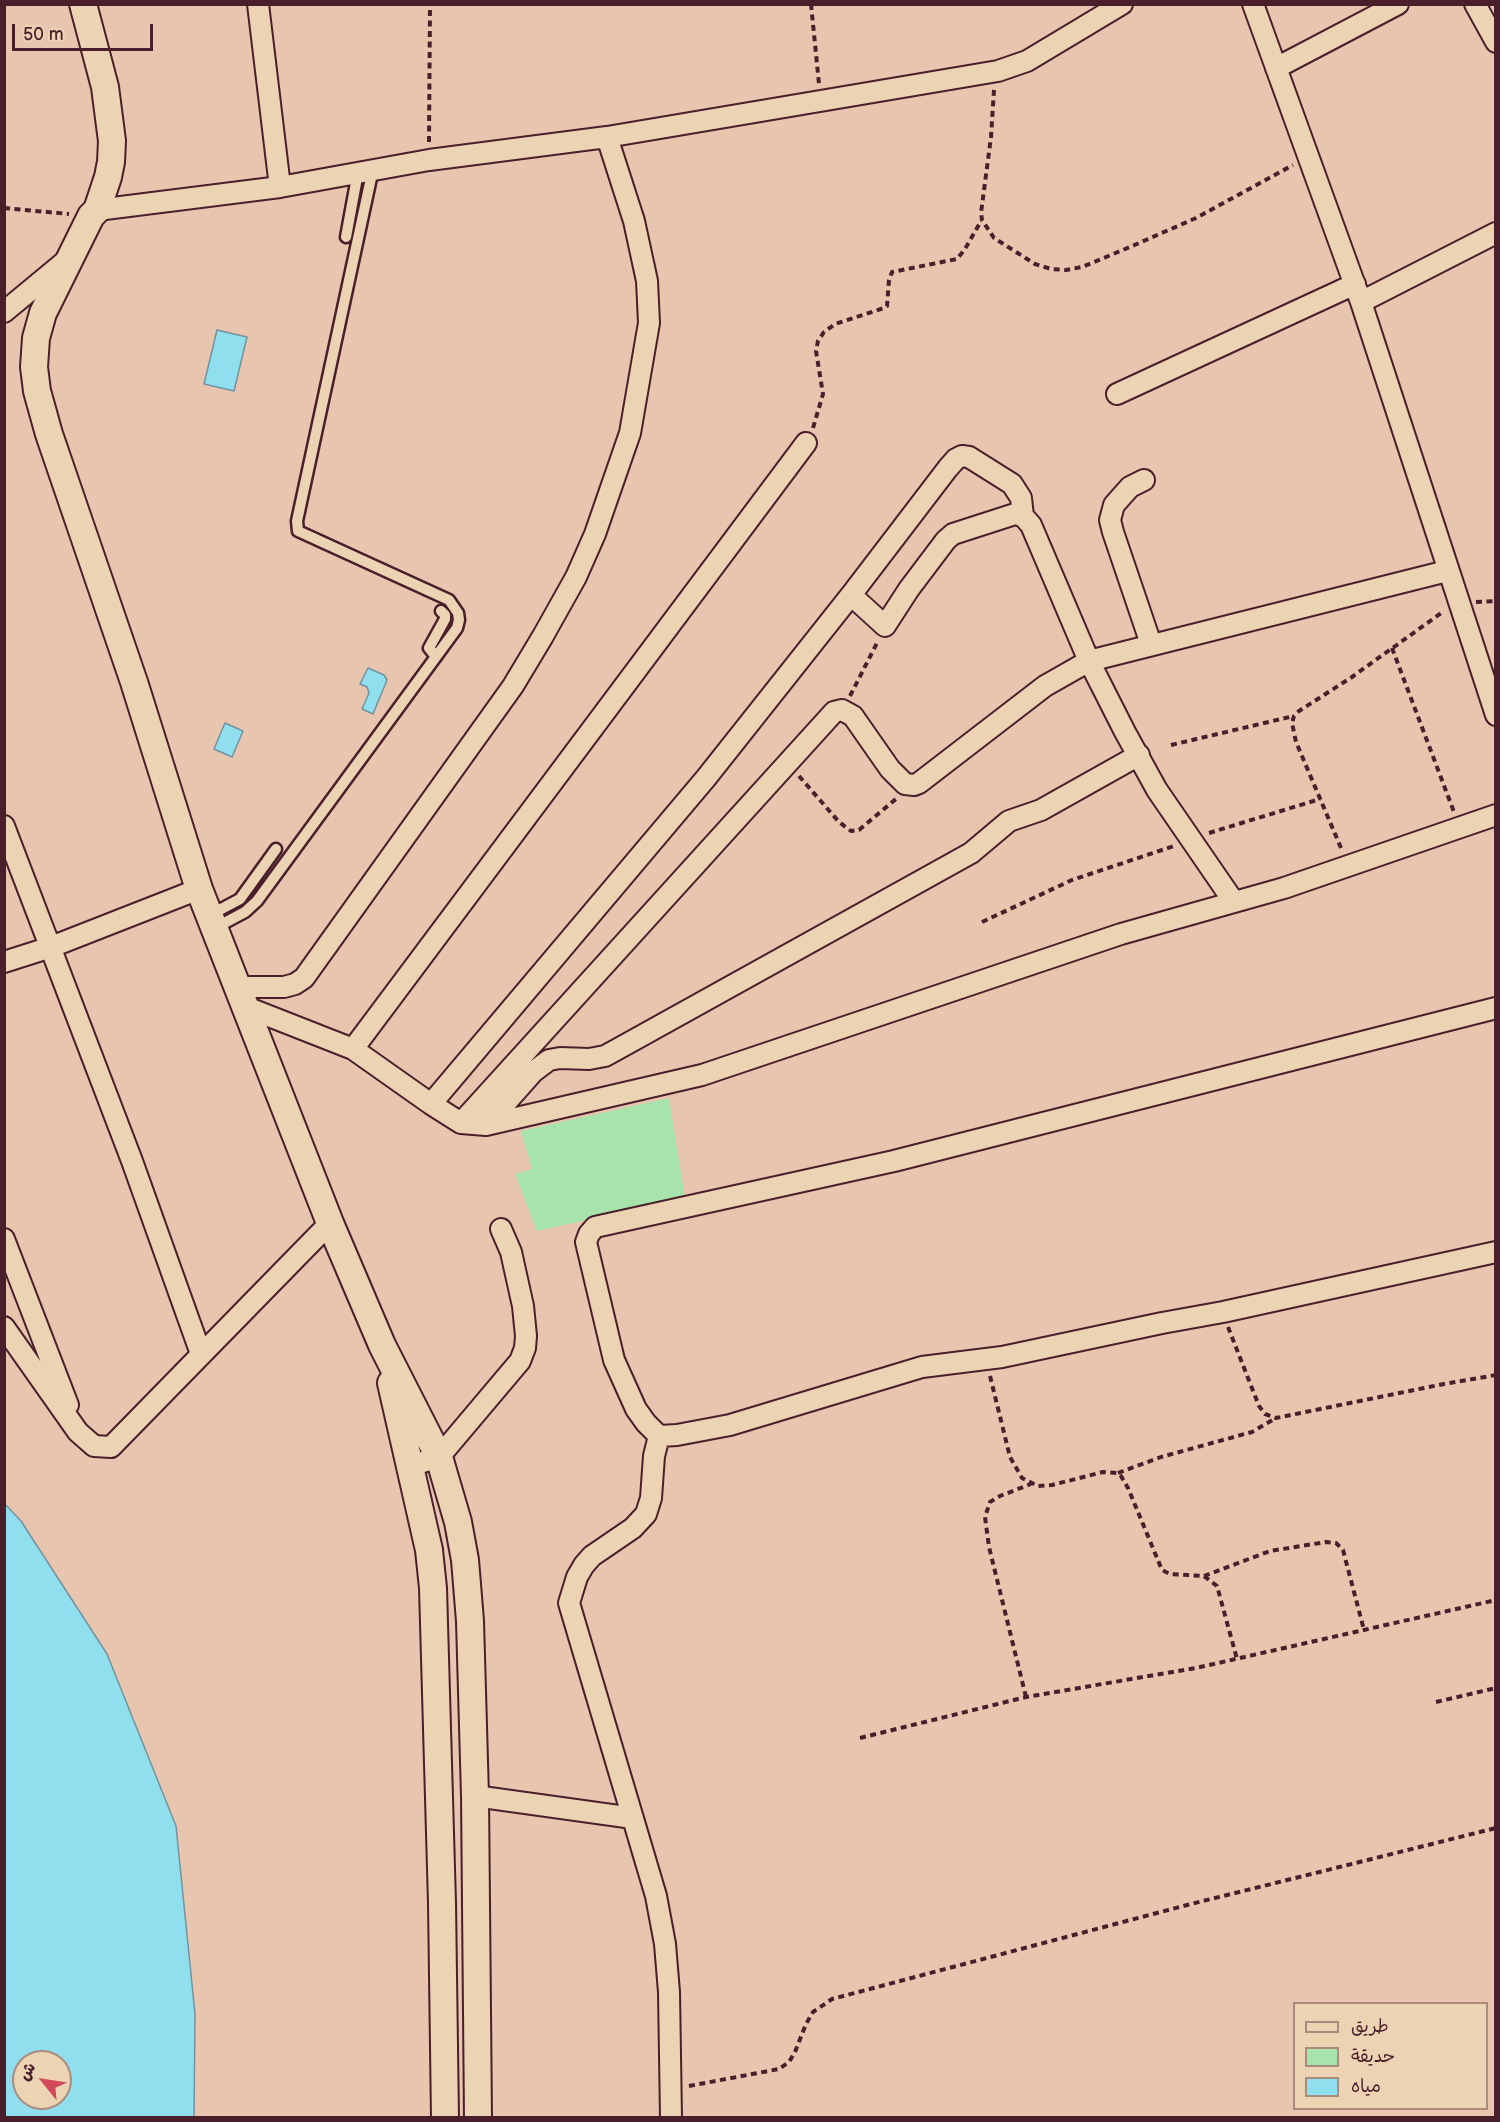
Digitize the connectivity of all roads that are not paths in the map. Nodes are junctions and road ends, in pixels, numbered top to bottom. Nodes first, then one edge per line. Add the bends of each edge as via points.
1 (83, 4) edge
2 (258, 4) edge
3 (1122, 4) edge
4 (1253, 4) edge
5 (1398, 4) edge
6 (1475, 4) edge
7 (1496, 42) edge
8 (1276, 68) junction
9 (607, 137) junction
10 (365, 170) junction
11 (280, 187) junction
12 (94, 213) junction
13 (1496, 233) edge
14 (346, 237) dead end
15 (70, 258) junction
16 (1358, 293) junction
17 (4, 312) edge
18 (1117, 394) dead end
19 (806, 443) road end
20 (1144, 480) dead end
21 (1023, 516) junction
22 (1448, 571) junction
23 (850, 595) junction
24 (441, 611) dead end
25 (1151, 644) junction
26 (436, 657) junction
27 (1089, 660) junction
28 (1496, 715) edge
29 (1138, 755) junction
30 (1496, 815) edge
31 (4, 825) edge
32 (276, 849) dead end
33 (200, 888) junction
34 (1234, 902) junction
35 (212, 922) junction
36 (51, 947) junction
37 (4, 962) edge
38 (242, 997) junction
39 (1496, 1008) edge
40 (353, 1049) junction
41 (431, 1104) junction
42 (461, 1123) junction
43 (486, 1125) junction
44 (330, 1223) junction
45 (501, 1229) dead end
46 (4, 1239) edge
47 (1496, 1252) edge
48 (4, 1327) edge
49 (382, 1345) junction
50 (201, 1354) junction
51 (78, 1432) junction
52 (658, 1436) junction
53 (439, 1457) junction
54 (410, 1467) junction
55 (473, 1721) junction
56 (436, 1725) junction
57 (475, 1797) junction
58 (633, 1818) junction
59 (445, 2118) edge
60 (477, 2118) edge
61 (671, 2118) edge

1 - 12 street via 105,87 112,141 108,177
2 - 11 street
3 - 9 street via 1027,61 998,71
4 - 8 street
5 - 8 street
6 - 7 street
8 - 16 street
9 - 10 street
9 - 38 street via 634,221 647,281 649,323 630,433 595,534 576,577 513,686 304,978 295,984
10 - 11 street
10 - 14 lane
10 - 26 lane via 297,526 301,534 449,600 459,620
11 - 12 street
12 - 15 street
13 - 16 street
15 - 17 street
15 - 33 street via 43,313 36,338 37,391
16 - 18 street
16 - 22 street
19 - 40 street
20 - 25 street via 1119,499 1110,520
21 - 23 street via 1015,514 953,534 885,626
21 - 23 street via 1021,498 1012,484 969,457 956,459
21 - 27 street via 1031,525
22 - 25 street
22 - 28 street
23 - 41 street via 706,778
24 - 26 lane via 445,619 429,648
25 - 27 street
26 - 35 lane via 256,902 245,912
27 - 29 street
27 - 42 street via 1045,686 919,783 901,781 853,716 842,710 834,712
29 - 34 street via 1157,790
29 - 43 street via 1041,810 1009,820 971,853 616,1050 589,1059 549,1060 533,1072
30 - 34 street
31 - 36 street
32 - 35 lane via 240,899
33 - 35 street
33 - 36 street
34 - 43 street via 1121,934 702,1075
35 - 38 street
36 - 37 street
36 - 50 street
38 - 40 street
38 - 44 street
39 - 52 street via 883,1164 595,1227 586,1242 614,1360 636,1409
40 - 41 street
41 - 42 street
42 - 43 street
44 - 49 street
44 - 50 street
45 - 53 street via 511,1252 523,1306 525,1348 520,1361
46 - 51 street
47 - 52 street via 1223,1312 986,1359 922,1367 730,1425
48 - 51 street
49 - 53 street
49 - 54 street
50 - 51 street via 111,1447 94,1446
52 - 58 street via 651,1498 645,1514 633,1528 584,1565 569,1603
53 - 54 street
53 - 55 street via 456,1511 465,1560
54 - 56 street via 429,1550 433,1588
55 - 56 street
55 - 57 street
56 - 59 street
57 - 58 street
57 - 60 street
58 - 61 street via 656,1896 665,1944

